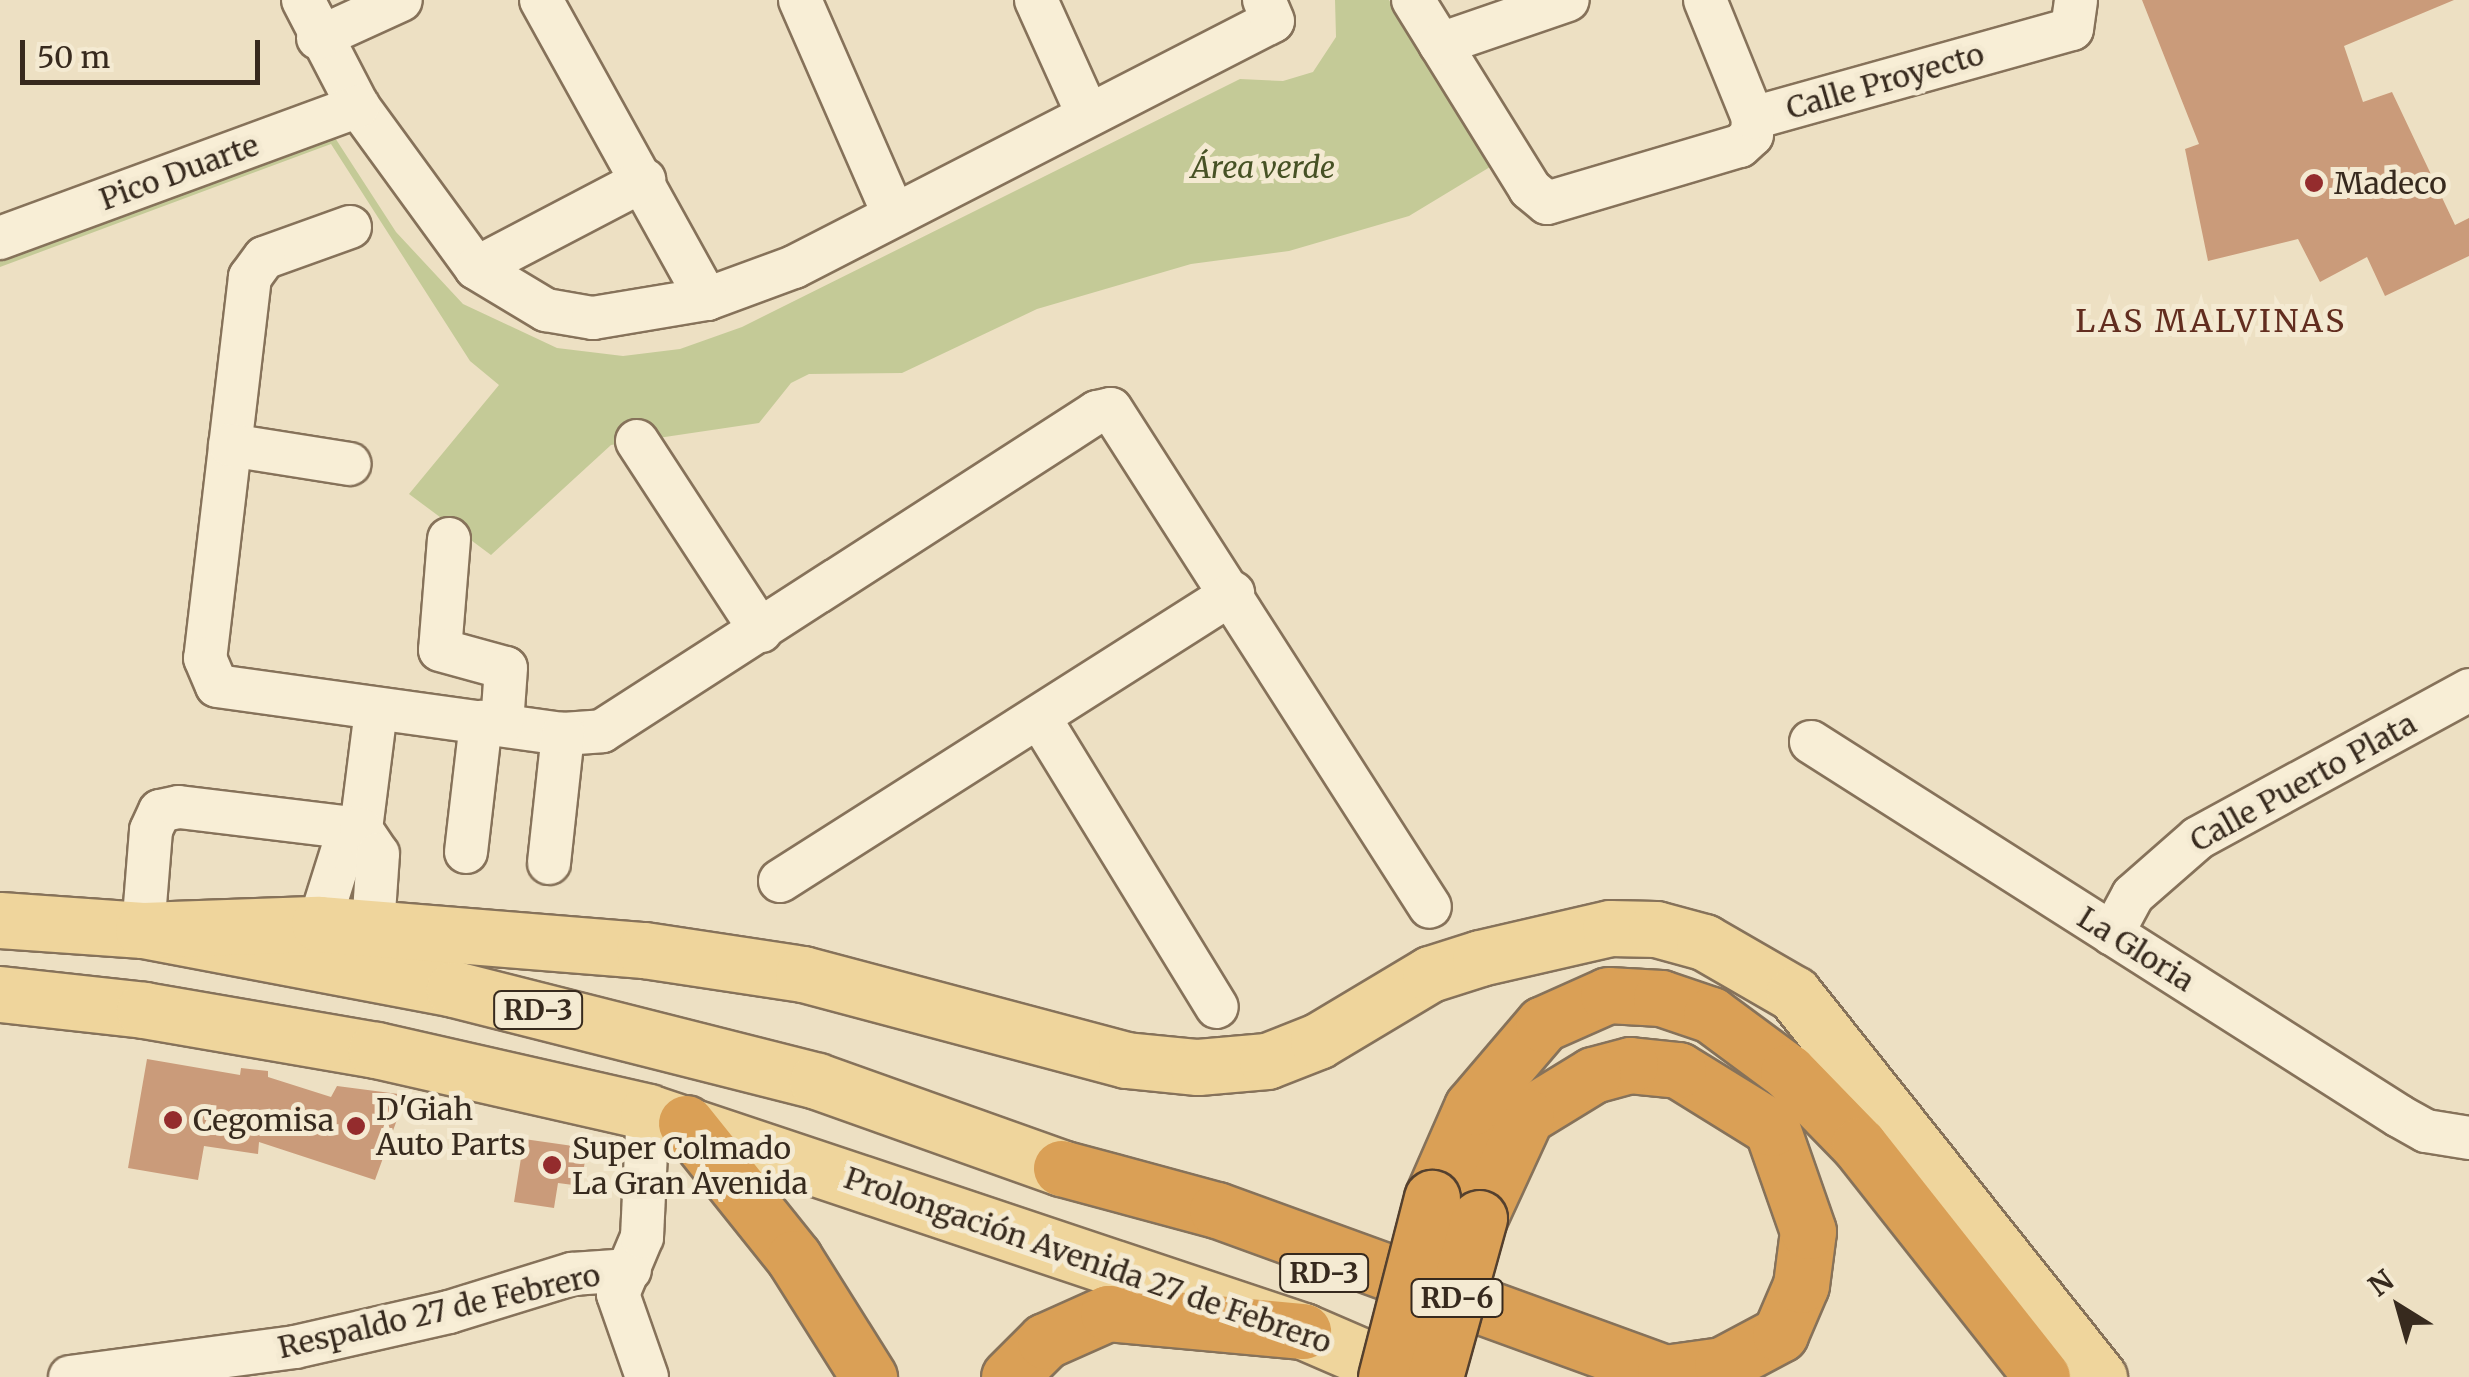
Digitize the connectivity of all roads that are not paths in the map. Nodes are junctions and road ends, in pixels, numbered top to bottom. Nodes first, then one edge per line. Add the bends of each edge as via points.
1 (401, 0) edge
2 (541, 0) edge
3 (800, 0) edge
4 (1036, 0) edge
5 (1264, 0) edge
6 (1413, 0) edge
7 (1568, 0) edge
8 (1705, 0) edge
9 (2074, 15) edge
10 (311, 19) edge
11 (1440, 44) junction
12 (358, 106) junction
13 (1087, 114) junction
14 (1753, 118) junction
15 (644, 180) junction
16 (892, 211) junction
17 (350, 226) dead end
18 (0, 238) edge
19 (476, 268) junction
20 (707, 299) junction
21 (637, 441) dead end
22 (230, 445) junction
23 (350, 464) dead end
24 (449, 539) dead end
25 (1234, 593) junction
26 (761, 631) junction
27 (2469, 690) edge
28 (376, 711) junction
29 (1039, 717) junction
30 (492, 723) junction
31 (563, 734) junction
32 (1810, 742) dead end
33 (361, 830) junction
34 (466, 852) dead end
35 (550, 863) dead end
36 (780, 881) dead end
37 (1430, 908) dead end
38 (0, 920) edge
39 (320, 924) junction
40 (374, 926) junction
41 (143, 930) junction
42 (2112, 934) junction
43 (0, 994) edge
44 (1217, 1006) dead end
45 (667, 1117) junction
46 (2469, 1138) edge
47 (1061, 1168) junction
48 (1456, 1208) junction
49 (630, 1270) junction
50 (1966, 1280) junction
51 (1302, 1331) junction
52 (70, 1377) edge
53 (647, 1377) edge
54 (869, 1377) edge
55 (1009, 1377) edge
56 (1386, 1377) edge
57 (1410, 1377) edge
58 (1435, 1377) edge
59 (1587, 1377) edge
60 (2042, 1377) edge
61 (2076, 1377) edge
62 (2099, 1377) edge

1 - 10 street
2 - 15 street
3 - 16 street
4 - 13 street
5 - 13 street via 1272,21
6 - 11 street
7 - 11 street
8 - 14 street
9 - 14 street, Calle Proyecto
10 - 12 street
11 - 14 street, Calle Proyecto via 1530,189 1547,203 1740,146 1752,136
12 - 18 street, Pico Duarte
12 - 19 street
13 - 16 street
15 - 19 street
15 - 20 street
16 - 20 street via 794,266
17 - 22 street via 254,266
19 - 20 street via 546,310 593,318
21 - 26 street
22 - 23 street
22 - 28 street via 208,676 217,686
24 - 30 street via 440,650 506,668
25 - 26 street via 1111,409 1096,412
25 - 29 street
25 - 37 street
26 - 31 street via 602,731
27 - 42 street, Calle Puerto Plata via 2198,838 2133,895
28 - 30 street
28 - 33 street
29 - 36 street
29 - 44 street
30 - 31 street
30 - 34 street
31 - 35 street
32 - 42 street, La Gloria
33 - 39 street via 343,848
33 - 40 street via 378,854
33 - 41 street via 178,807 160,811 152,830
38 - 41 main road, RD-3
39 - 40 main road
39 - 41 main road
40 - 62 main road via 644,950 803,974 1126,1060 1198,1068 1266,1061 1300,1048 1430,974 1480,958 1610,928 1704,942 1794,994
41 - 47 main road, RD-3 via 454,988 798,1076
42 - 46 street, La Gloria via 2413,1123
43 - 45 main road, Prolongación Avenida 27 de Febrero / RD-3 via 144,1010 376,1050
45 - 49 street
45 - 51 main road, Prolongación Avenida 27 de Febrero / RD-3
45 - 54 highway via 794,1258
47 - 48 highway via 1218,1210 1665,1373 1722,1365 1780,1334 1801,1285 1808,1231 1772,1128 1678,1070 1630,1065 1593,1075 1526,1116
47 - 59 highway, RD-3
48 - 50 highway via 1472,1107 1543,1024 1608,995 1661,998 1711,1015 1788,1072 1859,1145
48 - 56 highway, RD-6, bridge
48 - 58 highway, RD-6, bridge
49 - 52 street, Respaldo 27 de Febrero via 572,1274 449,1312 295,1347
49 - 53 street via 618,1294
50 - 60 highway
50 - 61 highway
51 - 55 highway via 1108,1312 1045,1341
51 - 57 main road, Prolongación Avenida 27 de Febrero / RD-3

